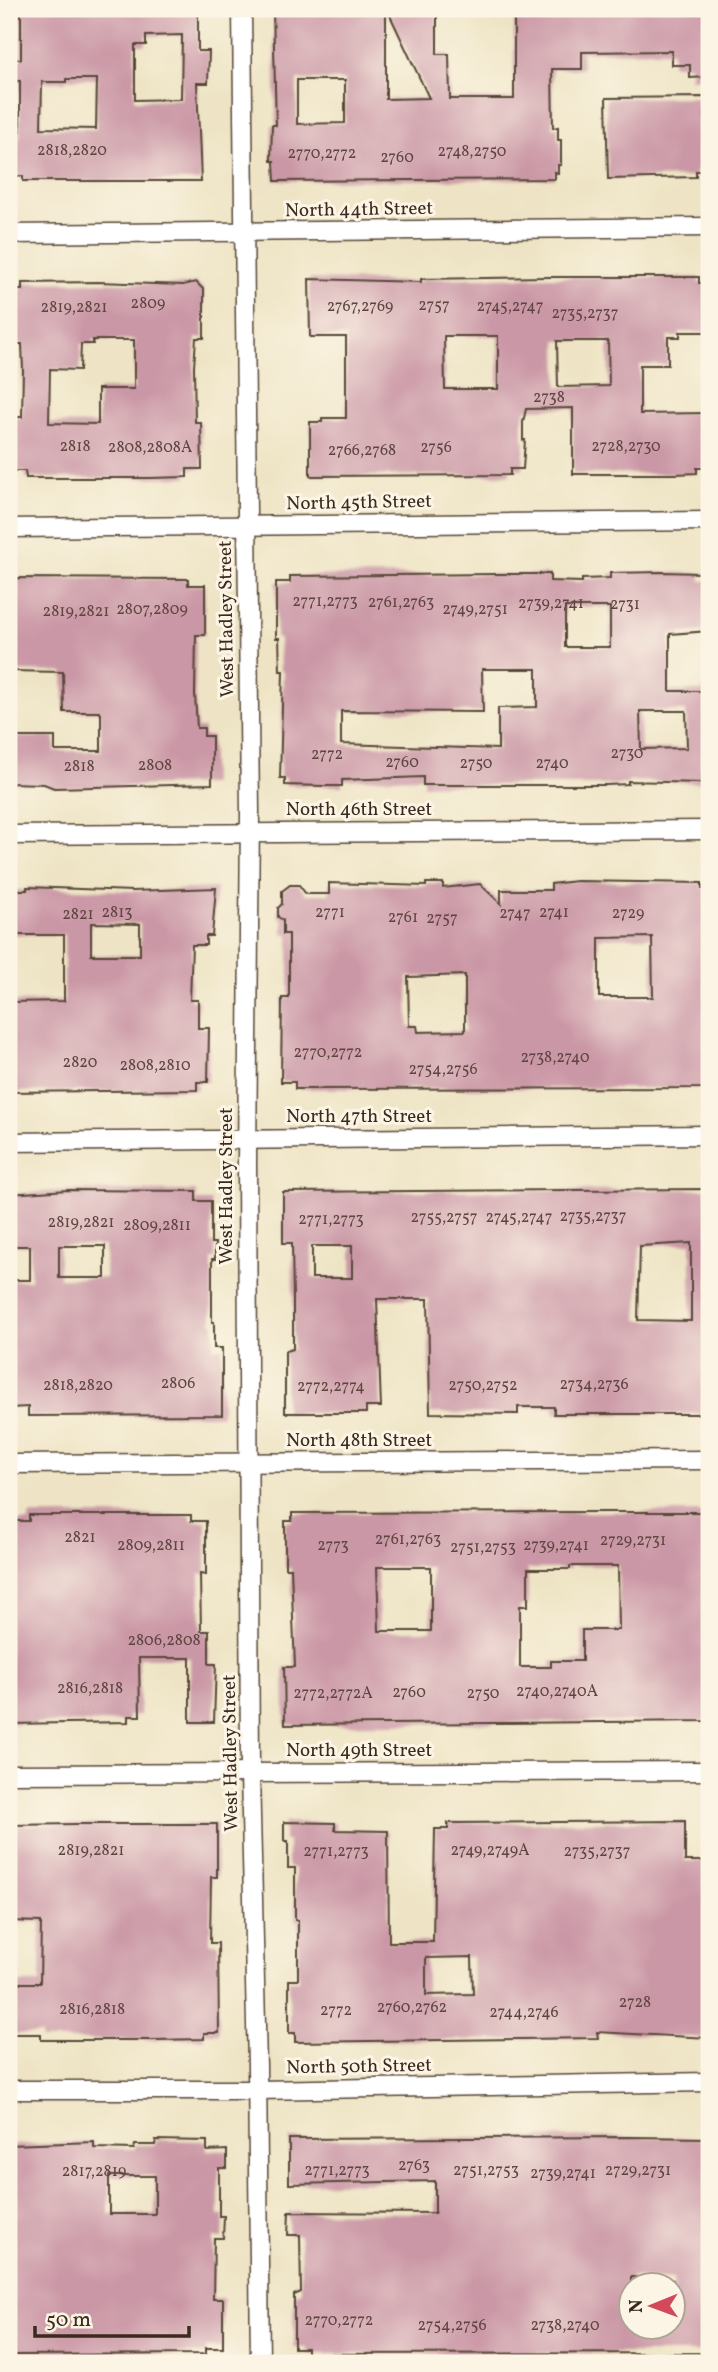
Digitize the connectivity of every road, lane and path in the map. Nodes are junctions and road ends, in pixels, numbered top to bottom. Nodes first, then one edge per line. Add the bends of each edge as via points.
1 (242, 9) edge
2 (709, 227) edge
3 (244, 233) junction
4 (9, 234) edge
5 (709, 521) edge
6 (247, 526) junction
7 (9, 528) edge
8 (709, 830) edge
9 (250, 832) junction
10 (9, 835) edge
11 (709, 1136) edge
12 (247, 1139) junction
13 (9, 1142) edge
14 (709, 1460) edge
15 (250, 1462) junction
16 (9, 1464) edge
17 (709, 1771) edge
18 (250, 1773) junction
19 (9, 1774) edge
20 (709, 2082) edge
21 (9, 2090) edge
22 (257, 2090) junction
23 (260, 2363) edge

1 - 3 street, West Hadley Street
2 - 3 street, North 44th Street
3 - 4 street, North 44th Street
3 - 6 street, West Hadley Street
5 - 6 street, North 45th Street
6 - 7 street, North 45th Street
6 - 9 street, West Hadley Street
8 - 9 street, North 46th Street
9 - 10 street, North 46th Street
9 - 12 street, West Hadley Street
11 - 12 street, North 47th Street
12 - 13 street, North 47th Street
12 - 15 street, West Hadley Street
14 - 15 street, North 48th Street
15 - 16 street, North 48th Street
15 - 18 street, West Hadley Street
17 - 18 street, North 49th Street
18 - 19 street, North 49th Street
18 - 22 street, West Hadley Street
20 - 22 street, North 50th Street
21 - 22 street, North 50th Street
22 - 23 street, West Hadley Street

